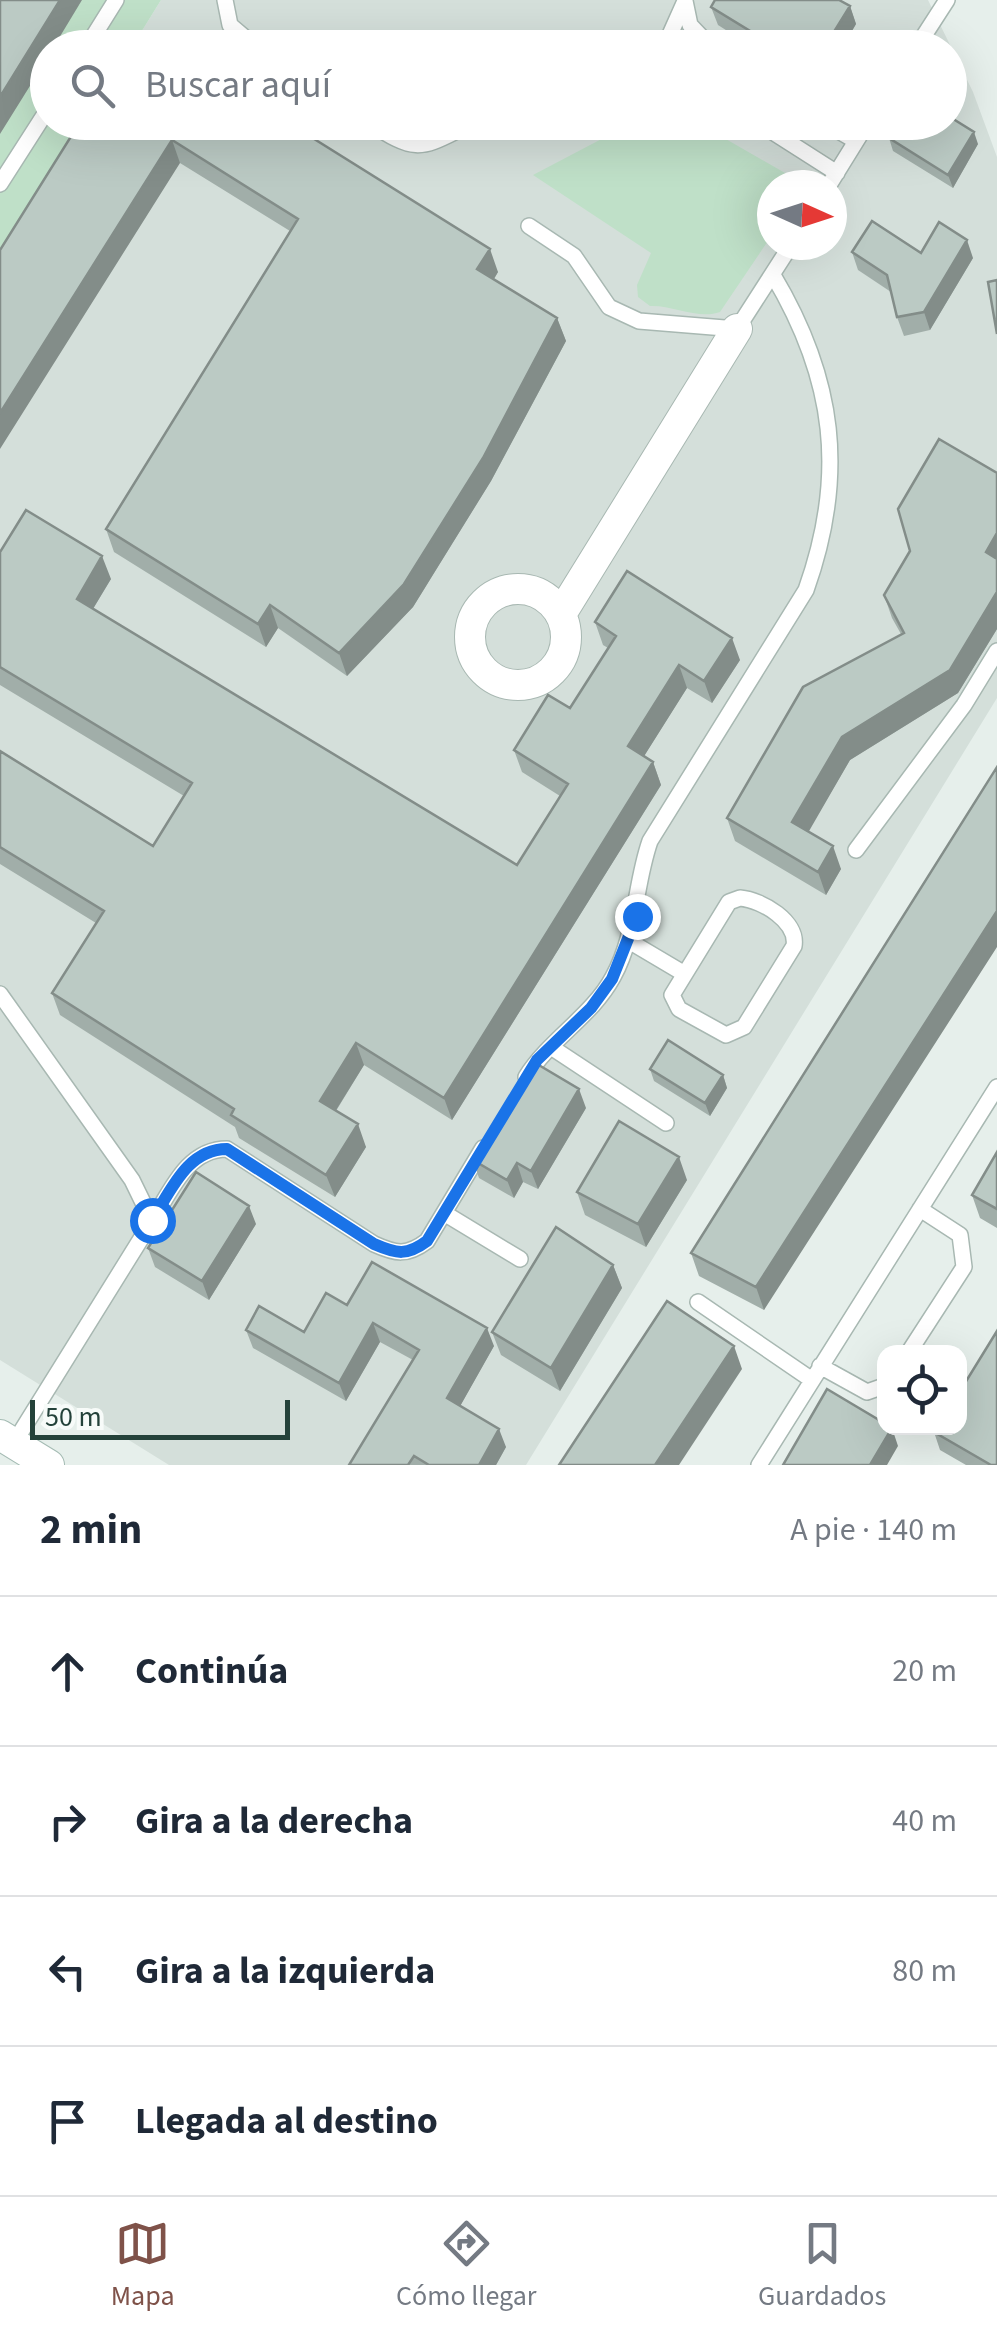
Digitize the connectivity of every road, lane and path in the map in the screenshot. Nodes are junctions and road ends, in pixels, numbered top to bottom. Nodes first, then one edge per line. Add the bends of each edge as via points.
1 (116, 0) edge
2 (225, 0) edge
3 (686, 0) edge
4 (946, 0) edge
5 (97, 30) edge
6 (235, 30) edge
7 (672, 30) edge
8 (694, 30) edge
9 (927, 30) edge
10 (30, 137) edge
11 (400, 140) edge
12 (438, 140) edge
13 (782, 140) edge
14 (856, 141) edge
15 (821, 170) edge
16 (838, 170) edge
17 (0, 184) edge
18 (529, 226) dead end
19 (782, 260) edge
20 (773, 275) junction
21 (737, 329) junction
22 (561, 614) junction
23 (997, 651) edge
24 (856, 850) dead end
25 (629, 941) junction
26 (683, 974) junction
27 (0, 994) edge
28 (551, 1046) junction
29 (997, 1087) edge
30 (516, 1094) edge
31 (666, 1123) dead end
32 (496, 1128) edge
33 (920, 1209) junction
34 (444, 1213) junction
35 (152, 1220) junction
36 (520, 1259) dead end
37 (698, 1302) dead end
38 (914, 1345) edge
39 (816, 1373) junction
40 (877, 1388) edge
41 (7, 1439) edge
42 (49, 1465) edge
43 (759, 1465) edge

1 - 5 lane
2 - 6 lane
3 - 7 lane
3 - 8 lane
4 - 9 lane
10 - 17 lane
11 - 12 lane via 411,146
13 - 15 lane
14 - 16 lane
18 - 21 lane via 574,256 609,307 639,321
19 - 20 lane
20 - 21 lane
20 - 25 lane via 798,316 827,413 827,521 806,590 650,842
21 - 22 street
22 - 22 street via 536,592 517,588 461,613 479,668 508,686 544,679 564,652
23 - 24 lane
25 - 26 lane
25 - 28 lane via 591,1008
26 - 26 lane via 672,994 679,1009 726,1036 736,1034 794,946 792,926 750,899 728,902
27 - 35 lane via 132,1180
28 - 30 lane
28 - 31 lane
29 - 33 lane
32 - 34 lane
33 - 38 lane via 960,1236 964,1267
33 - 39 lane
34 - 35 lane via 427,1241 397,1254 238,1155 212,1149 193,1159
34 - 36 lane
35 - 41 lane
37 - 39 lane
39 - 40 lane via 867,1392
39 - 43 lane
41 - 42 street

